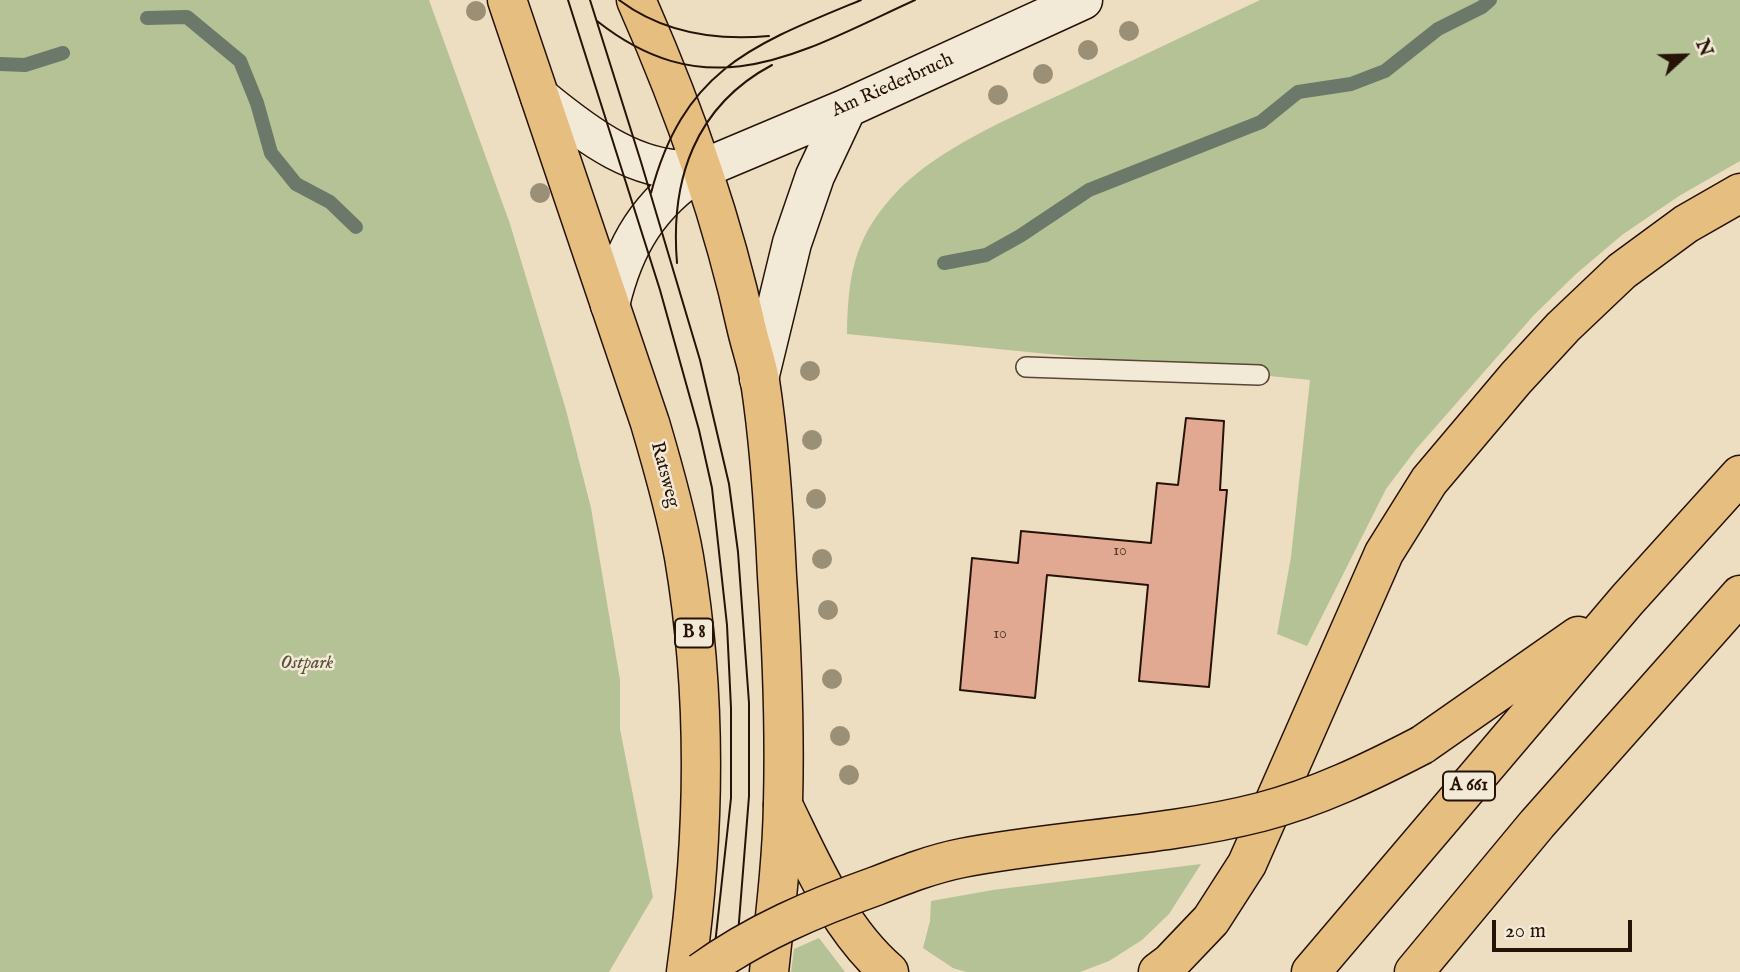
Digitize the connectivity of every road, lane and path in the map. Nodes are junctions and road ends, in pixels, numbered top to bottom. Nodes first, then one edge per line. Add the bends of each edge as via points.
1 (507, 0) edge
2 (636, 0) edge
3 (1083, 0) edge
4 (540, 97) junction
5 (847, 108) junction
6 (702, 169) junction
7 (1740, 193) edge
8 (610, 305) junction
9 (1026, 367) dead end
10 (1259, 375) dead end
11 (759, 379) junction
12 (1740, 475) edge
13 (1740, 594) edge
14 (1627, 600) junction
15 (783, 805) junction
16 (1537, 824) junction
17 (686, 972) edge
18 (701, 972) edge
19 (769, 972) edge
20 (889, 972) edge
21 (1157, 972) edge
22 (1311, 972) edge
23 (1413, 972) edge
24 (1447, 972) edge

1 - 4 main road, Ratsweg / B 8
2 - 6 main road
3 - 5 main road, Am Riederbruch
4 - 6 main road via 572,123 641,162 684,171
4 - 8 main road, Ratsweg / B 8
5 - 6 main road, Am Riederbruch
5 - 11 main road via 815,176 792,243
6 - 8 main road via 680,183 640,226 618,272
6 - 11 main road via 728,250
7 - 21 main road via 1622,271 1525,368 1429,481 1384,553 1247,864 1211,920
8 - 17 main road, Ratsweg / B 8 via 668,486 694,629 699,800
9 - 10 lane
11 - 15 main road via 776,552
12 - 14 main road, A 661
13 - 16 main road
14 - 18 main road, bridge via 1422,745 1361,777 1261,812 928,867 784,922
14 - 22 main road, A 661
15 - 19 main road
15 - 20 main road via 839,913
16 - 23 main road
16 - 24 main road

